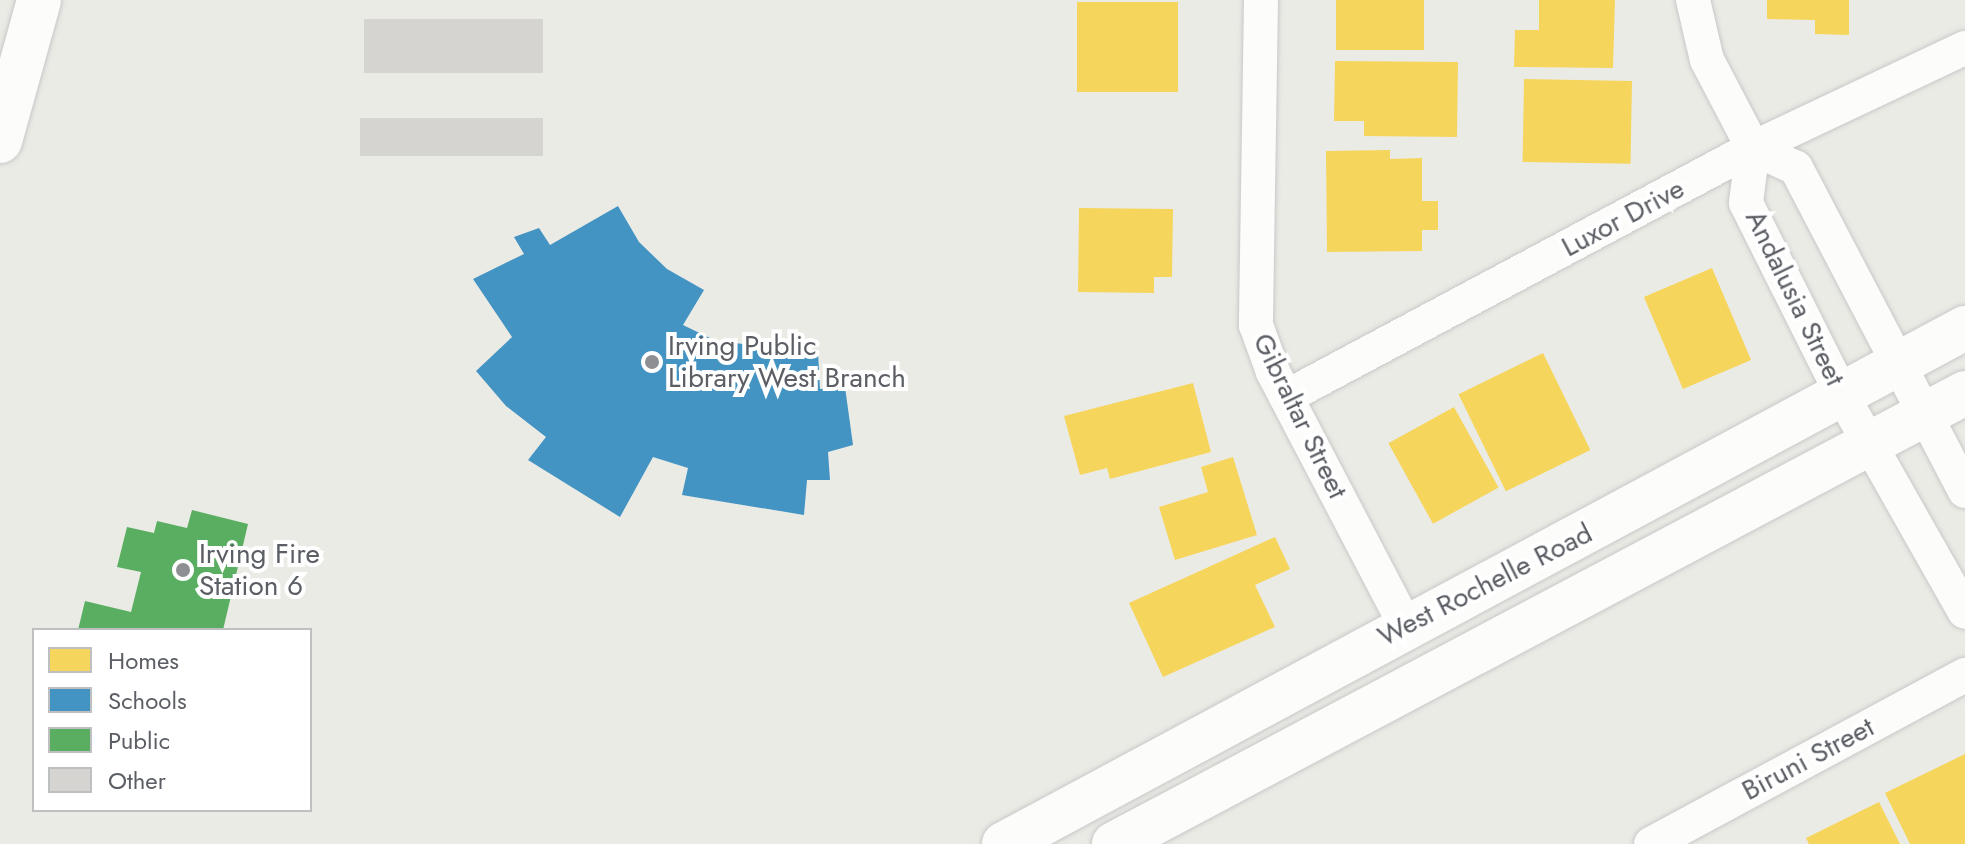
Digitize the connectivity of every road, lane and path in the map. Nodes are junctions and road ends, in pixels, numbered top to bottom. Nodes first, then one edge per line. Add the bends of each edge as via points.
1 (39, 0) edge
2 (1261, 0) edge
3 (1693, 0) edge
4 (1965, 48) edge
5 (0, 141) edge
6 (1753, 148) junction
7 (1965, 328) edge
8 (1899, 364) junction
9 (1965, 393) edge
10 (1842, 395) junction
11 (1286, 397) junction
12 (1925, 411) junction
13 (1868, 441) junction
14 (1965, 491) edge
15 (1965, 612) edge
16 (1406, 626) junction
17 (1965, 675) edge
18 (1004, 844) edge
19 (1114, 844) edge
20 (1651, 844) edge

1 - 5 street
2 - 11 street, Gibraltar Street via 1256,325
3 - 6 street via 1707,60
4 - 6 street, Luxor Drive
6 - 8 street, Andalusia Street via 1796,168
6 - 10 street, Andalusia Street via 1746,203
6 - 11 street, Luxor Drive
7 - 8 street, West Rochelle Road
8 - 10 street, West Rochelle Road
8 - 12 street, Andalusia Street
9 - 12 street, West Rochelle Road
10 - 13 street, Andalusia Street
10 - 16 street, West Rochelle Road
11 - 16 street, Gibraltar Street
12 - 13 street, West Rochelle Road
12 - 14 street, Andalusia Street
13 - 15 street, Andalusia Street
13 - 19 street, West Rochelle Road
16 - 18 street, West Rochelle Road
17 - 20 street, Biruni Street

